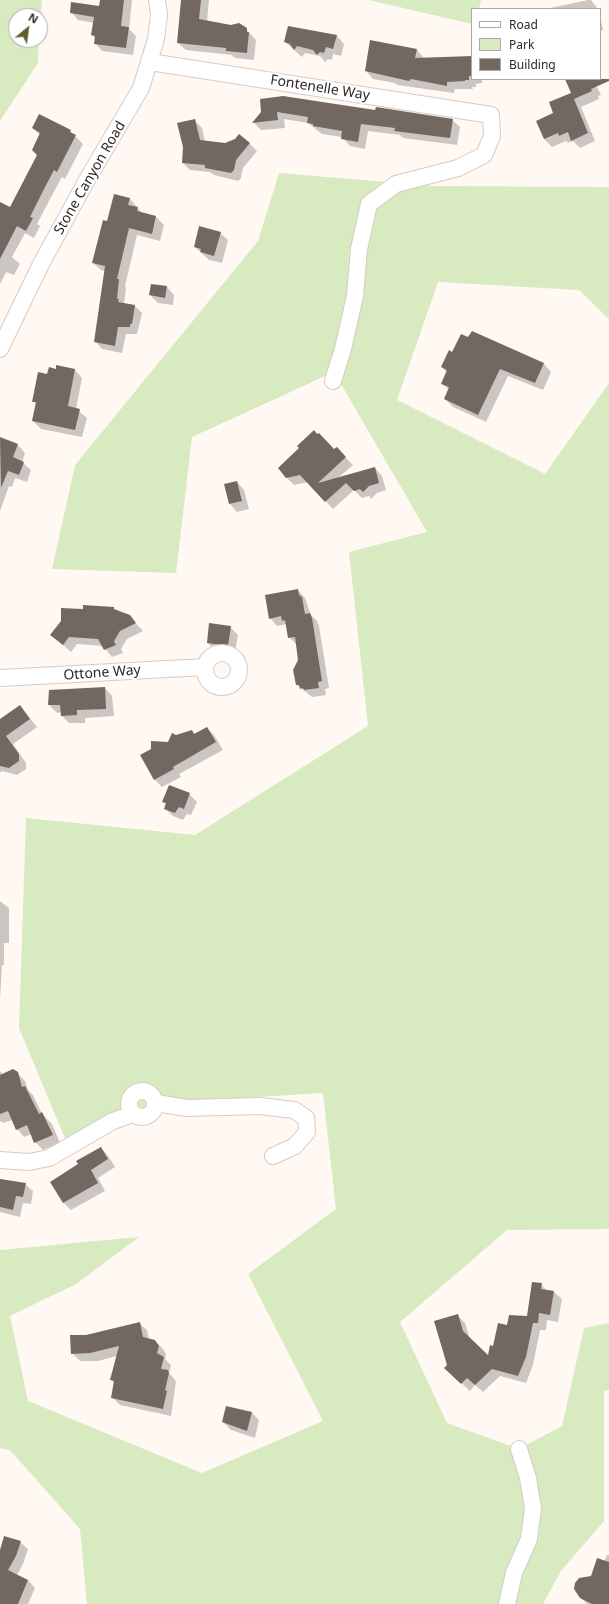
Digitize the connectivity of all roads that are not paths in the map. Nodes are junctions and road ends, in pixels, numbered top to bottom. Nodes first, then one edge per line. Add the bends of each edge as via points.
1 (157, 0) edge
2 (150, 62) junction
3 (0, 349) edge
4 (333, 381) dead end
5 (205, 667) dead end
6 (0, 678) edge
7 (156, 1103) junction
8 (133, 1114) junction
9 (273, 1156) dead end
10 (0, 1160) edge
11 (520, 1449) dead end
12 (507, 1604) edge

1 - 2 street, Stone Canyon Road via 159,15
2 - 3 street, Stone Canyon Road via 141,88 40,264
2 - 4 street, Fontenelle Way via 491,115 492,136 484,155 458,168 396,184 368,204 359,249 355,296 344,349
5 - 6 street, Ottone Way
7 - 8 street via 148,1116 141,1118
7 - 8 street via 154,1097 146,1091 134,1092 128,1106
7 - 9 street via 187,1108 260,1106 294,1110 306,1118 307,1132 296,1146
8 - 10 street via 113,1121 49,1158 29,1162
11 - 12 street via 533,1508 529,1539 514,1574

